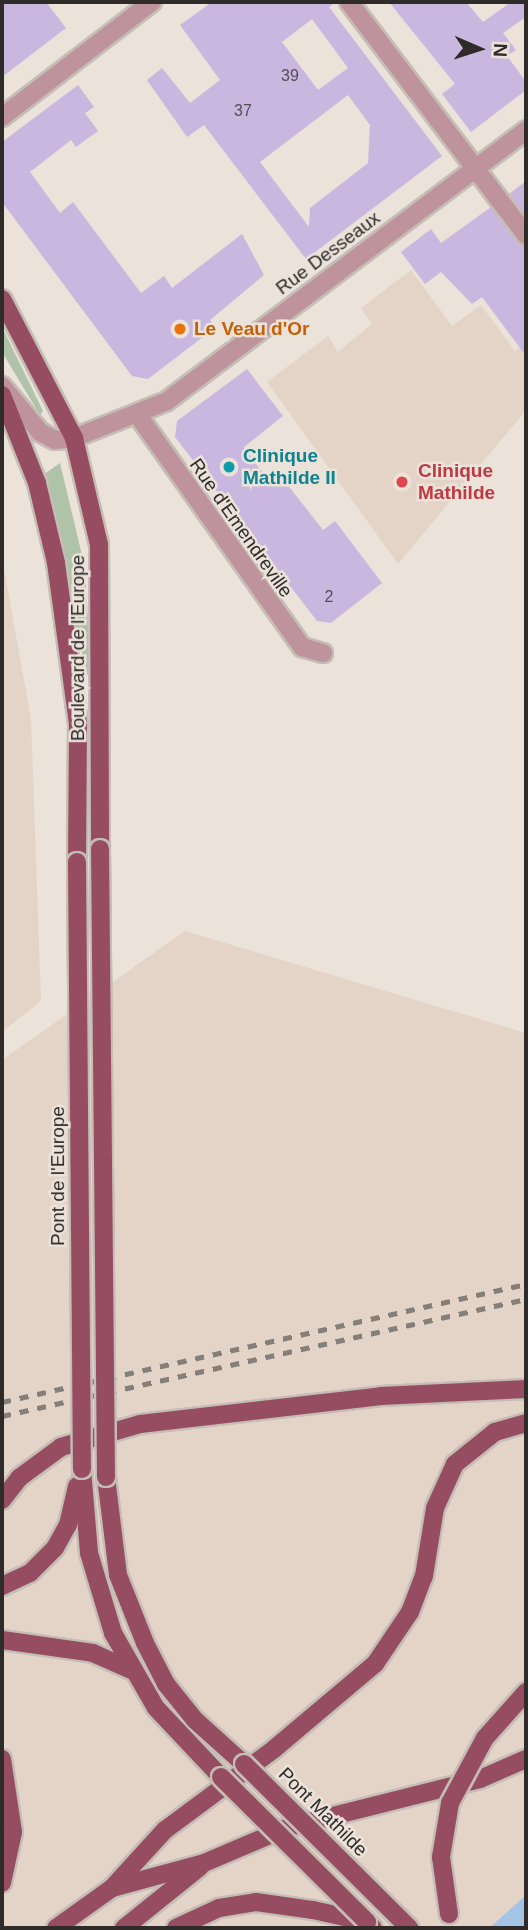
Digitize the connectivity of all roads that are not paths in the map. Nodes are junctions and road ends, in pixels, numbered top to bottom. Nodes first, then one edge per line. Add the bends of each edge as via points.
1 (152, 2) edge
2 (349, 2) edge
3 (2, 117) edge
4 (526, 130) edge
5 (475, 168) junction
6 (526, 235) edge
7 (2, 299) edge
8 (2, 386) edge
9 (2, 395) edge
10 (137, 414) junction
11 (74, 438) junction
12 (323, 653) dead end
13 (77, 862) joint
14 (526, 1388) edge
15 (526, 1423) edge
16 (106, 1477) joint
17 (78, 1494) junction
18 (2, 1500) edge
19 (3, 1586) edge
20 (8, 1640) edge
21 (131, 1670) junction
22 (526, 1692) edge
23 (2, 1759) edge
24 (526, 1759) edge
25 (204, 1863) junction
26 (2, 1883) edge
27 (112, 1888) junction
28 (370, 1925) edge
29 (57, 1928) edge
30 (124, 1928) edge
31 (176, 1928) edge
32 (409, 1928) edge
33 (453, 1928) edge

1 - 3 street
2 - 5 street
4 - 5 street, Rue Desseaux
5 - 6 street
5 - 10 street, Rue Desseaux via 167,401
7 - 11 main road, Boulevard de l'Europe
8 - 11 street via 40,432 55,440
9 - 13 main road, Boulevard de l'Europe via 37,483 57,563 78,724
10 - 11 street, Rue Desseaux
10 - 12 street, Rue d'Emendreville via 302,647
11 - 16 main road, Boulevard de l'Europe, bridge via 99,545
13 - 17 main road, Pont de l'Europe, bridge via 82,1469
14 - 18 main road via 382,1396 94,1433 61,1447 19,1478
15 - 27 main road via 495,1432 455,1464 435,1508 424,1576 410,1612 375,1664 165,1830
16 - 32 main road, Pont Mathilde, bridge via 113,1550 129,1605 166,1684 204,1728
17 - 19 main road, Pont de l'Europe via 55,1548 30,1573
17 - 21 main road via 102,1606
20 - 21 main road via 93,1653
21 - 28 main road, bridge via 156,1708 188,1743
22 - 33 main road, bridge via 485,1738 450,1803 441,1857 442,1887
23 - 26 main road via 13,1832
24 - 25 main road via 480,1779 289,1827
25 - 27 main road
25 - 30 main road
27 - 29 main road
28 - 31 main road via 256,1902 219,1908

